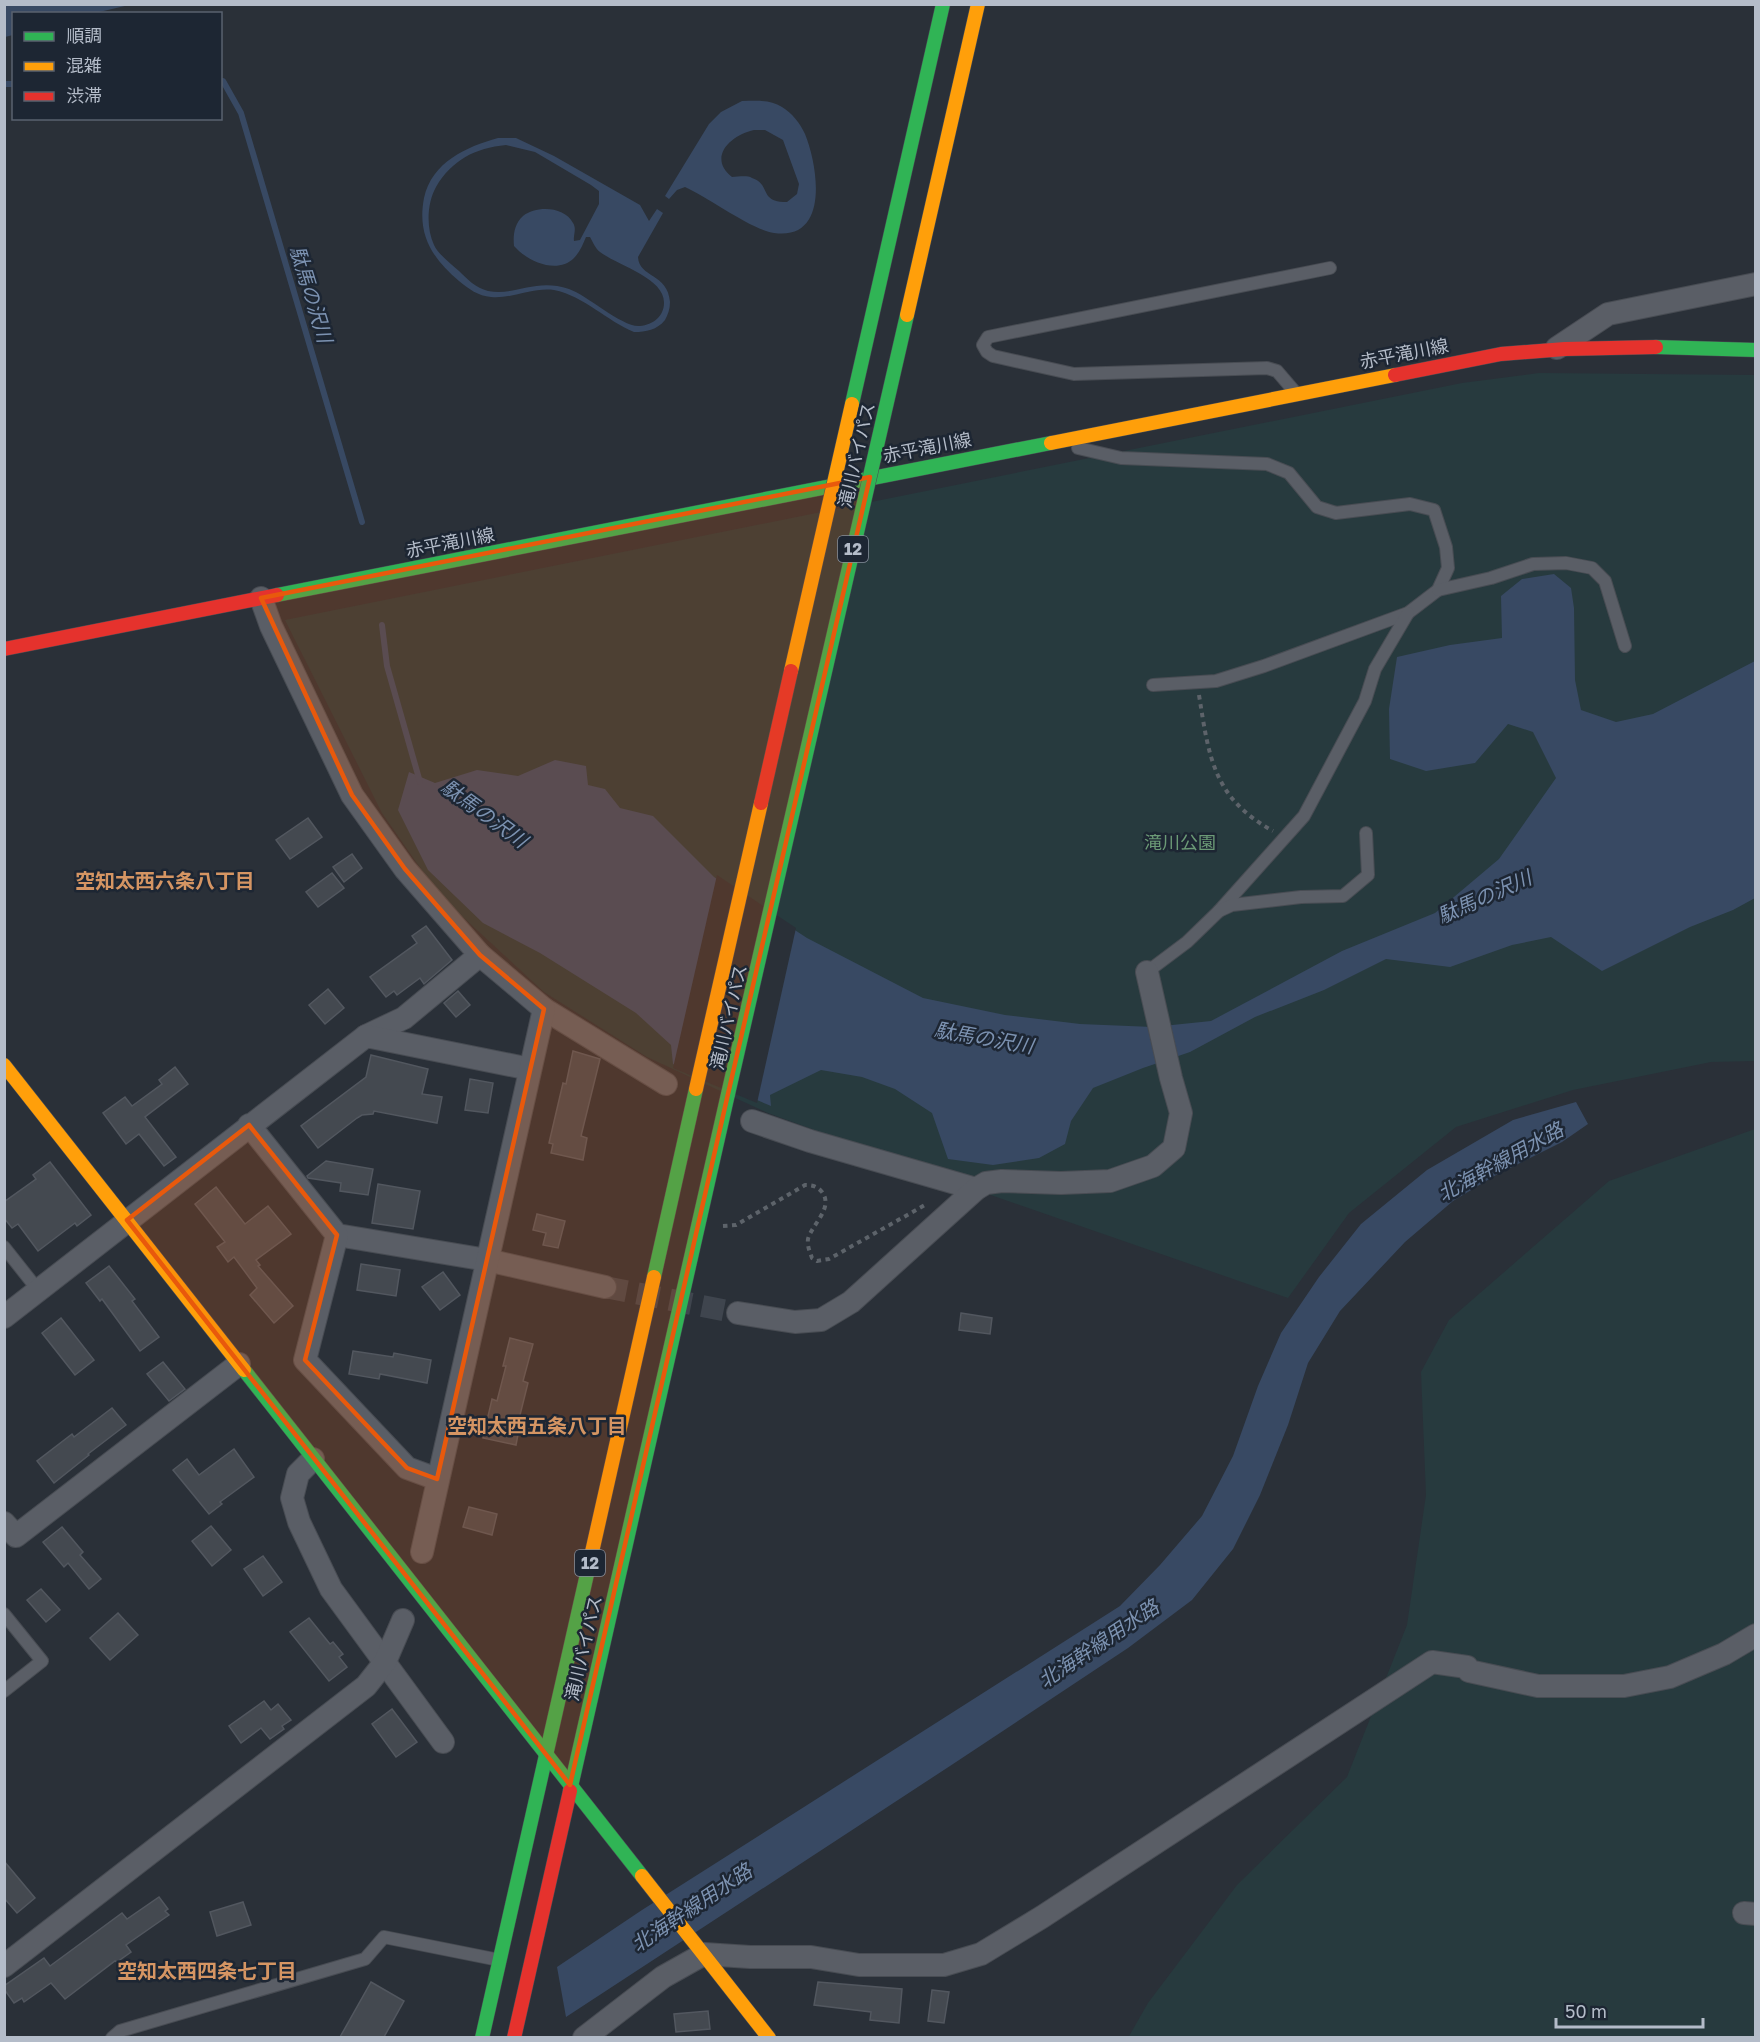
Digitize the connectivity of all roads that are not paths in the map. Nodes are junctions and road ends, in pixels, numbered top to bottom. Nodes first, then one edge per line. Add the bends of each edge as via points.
1 (943, 4) edge
2 (978, 4) edge
3 (1330, 268) dead end
4 (1755, 284) edge
5 (1557, 348) junction
6 (1755, 350) edge
7 (1296, 393) junction
8 (1048, 442) junction
9 (1438, 590) junction
10 (261, 598) junction
11 (1408, 613) junction
12 (1625, 646) dead end
13 (4, 649) edge
14 (1153, 685) dead end
15 (1366, 833) dead end
16 (1219, 912) junction
17 (480, 955) junction
18 (1147, 972) joint
19 (544, 1009) junction
20 (366, 1035) junction
21 (4, 1065) edge
22 (530, 1069) junction
23 (666, 1084) dead end
24 (752, 1121) dead end
25 (249, 1125) junction
26 (976, 1189) junction
27 (127, 1220) junction
28 (337, 1235) junction
29 (4, 1247) edge
30 (487, 1260) junction
31 (605, 1287) tunnel mouth
32 (38, 1290) junction
33 (738, 1313) tunnel mouth
34 (4, 1317) edge
35 (239, 1364) junction
36 (313, 1459) junction
37 (437, 1479) junction
38 (4, 1523) edge
39 (422, 1552) dead end
40 (4, 1614) edge
41 (403, 1620) dead end
42 (1755, 1635) edge
43 (385, 1662) junction
44 (4, 1691) edge
45 (443, 1742) dead end
46 (547, 1755) junction
47 (570, 1785) junction
48 (698, 1947) junction
49 (515, 1965) junction
50 (4, 1966) edge
51 (112, 2037) edge
52 (482, 2037) edge
53 (514, 2037) edge
54 (584, 2037) edge
55 (769, 2037) edge

1 - 46 main road, 滝川バイパス / 12, bridge
2 - 47 main road, 滝川バイパス / 12, bridge
3 - 7 lane via 988,337 983,345 993,356 1074,374 1267,368 1277,371
4 - 5 street via 1608,314
5 - 6 main road, 赤平滝川線 via 1685,346
5 - 7 main road, 赤平滝川線 via 1501,354
7 - 8 main road, 赤平滝川線
8 - 9 lane via 1121,458 1267,464 1289,473 1317,507 1336,513 1410,504 1434,510 1448,568
8 - 10 main road, 赤平滝川線
9 - 11 lane
9 - 12 lane via 1533,564 1566,563 1592,568 1605,581
10 - 13 main road, 赤平滝川線
10 - 17 street via 352,795 405,869
11 - 14 lane via 1216,681
11 - 16 lane via 1375,669 1365,701 1304,816
15 - 16 lane via 1368,875 1343,896 1232,905
16 - 18 lane
17 - 19 street
17 - 20 street via 404,1018
18 - 26 street via 1182,1113 1174,1148 1153,1166 1110,1180 1002,1180
19 - 22 street
19 - 23 street
20 - 22 street
20 - 25 street
21 - 27 main road
22 - 30 street
24 - 26 street
25 - 27 street
25 - 28 street
26 - 33 street via 851,1302 821,1320 795,1322
27 - 32 street
27 - 35 main road
28 - 30 street
28 - 37 street via 305,1360 407,1468
29 - 32 lane
30 - 31 street
30 - 37 street
32 - 34 street
35 - 36 main road
35 - 38 street via 16,1536
36 - 43 street via 298,1474 292,1497 299,1522 331,1589
36 - 46 main road
37 - 39 street
40 - 44 lane via 42,1661
41 - 43 street
42 - 48 street via 1724,1654 1670,1677 1624,1686 1538,1686 1432,1662 1042,1917 981,1954 944,1965 859,1965 811,1957 750,1957
43 - 45 street
43 - 50 street via 366,1686
46 - 47 main road
46 - 49 main road, 滝川バイパス / 12
47 - 48 main road
47 - 49 main road, 滝川バイパス / 12
48 - 54 street
48 - 55 main road
49 - 51 lane via 384,1936 365,1959 120,2031
49 - 52 main road, 滝川バイパス / 12
49 - 53 main road, 滝川バイパス / 12

